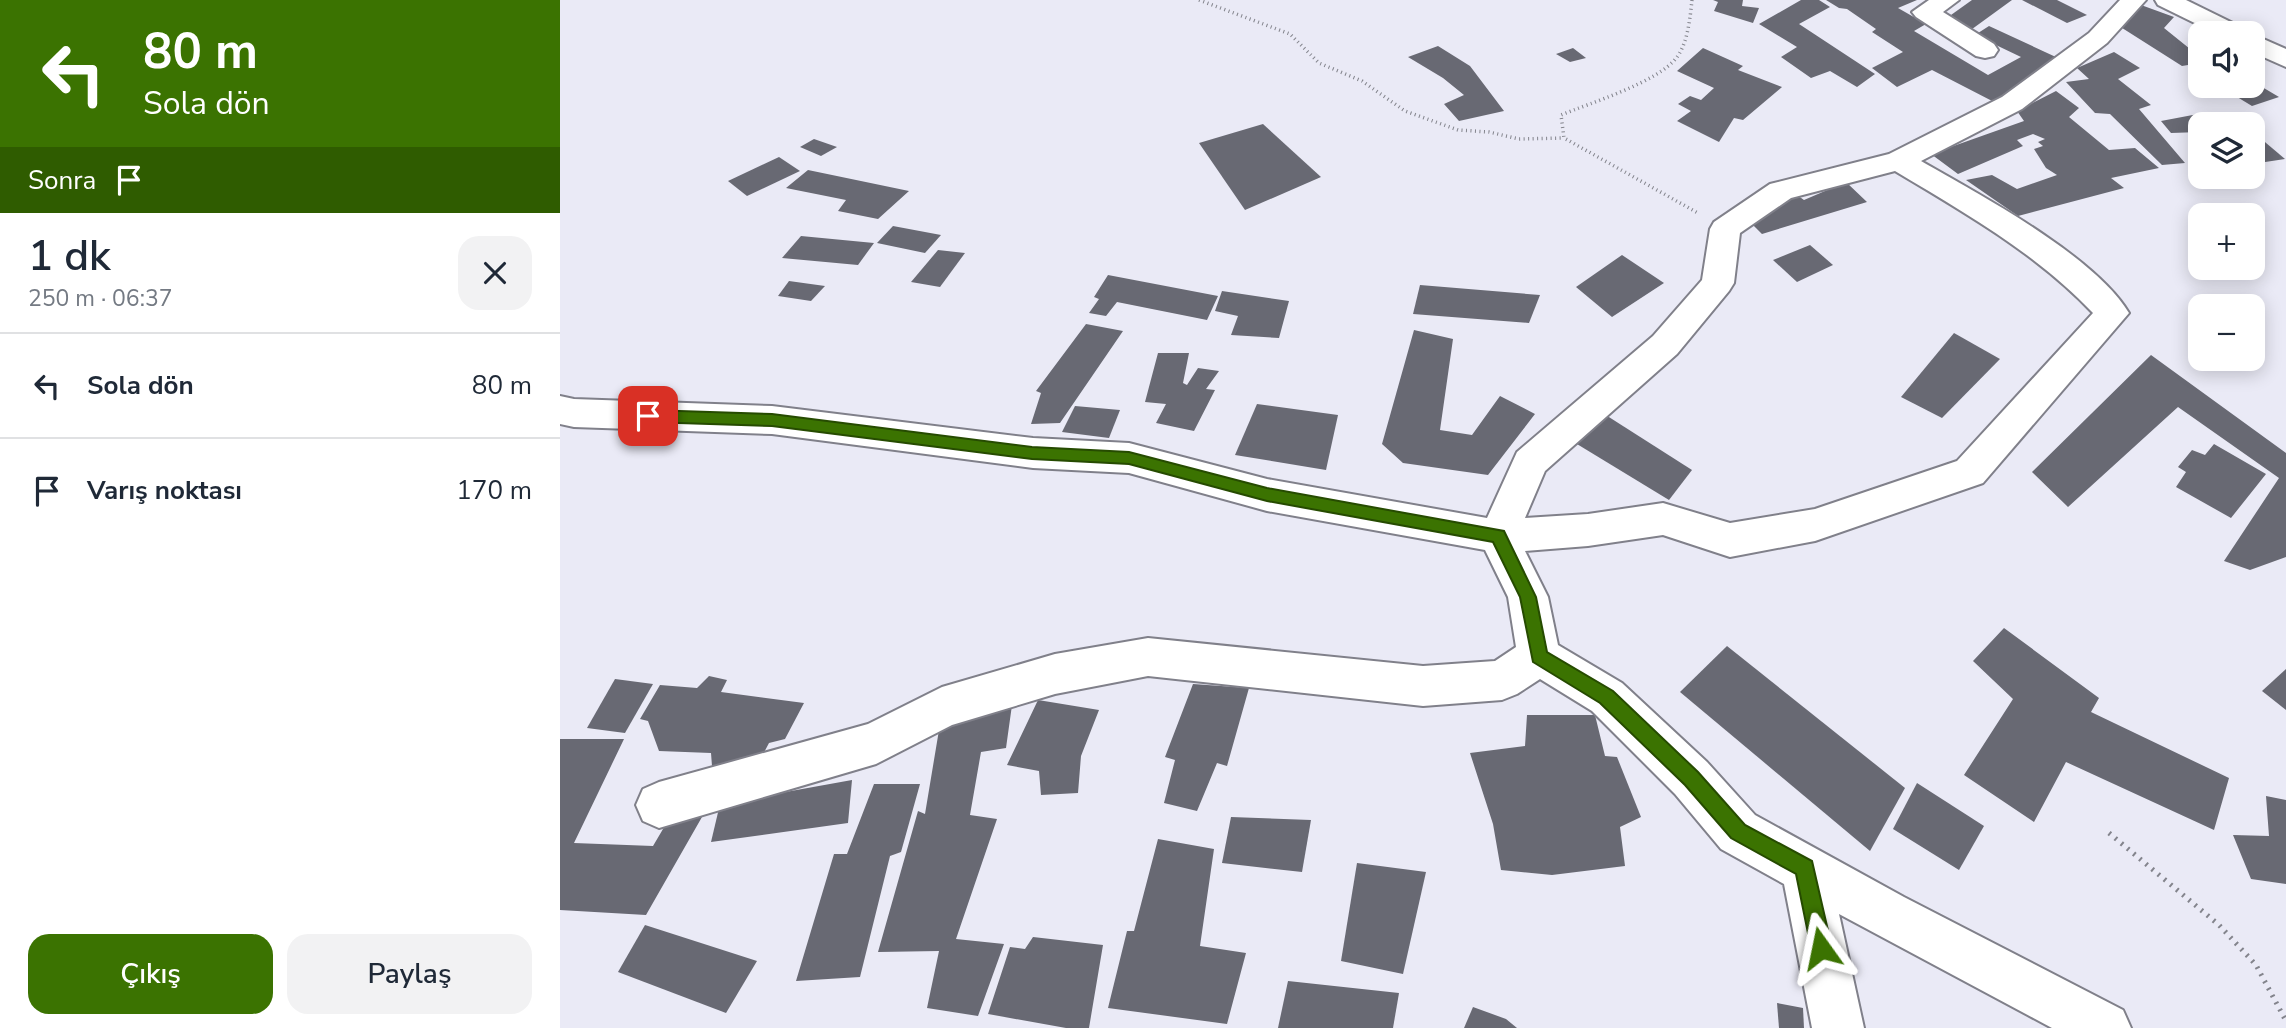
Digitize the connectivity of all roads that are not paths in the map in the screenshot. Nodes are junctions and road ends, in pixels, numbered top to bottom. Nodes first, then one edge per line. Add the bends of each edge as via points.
1 (1947, 0) edge
2 (2134, 0) edge
3 (2166, 0) edge
4 (2209, 21) edge
5 (2265, 48) edge
6 (1984, 50) dead end
7 (2286, 59) edge
8 (1899, 161) junction
9 (560, 410) edge
10 (1498, 536) junction
11 (1539, 656) junction
12 (659, 806) dead end
13 (1805, 868) junction
14 (1838, 1028) edge
15 (2105, 1028) edge

1 - 6 street via 1925,12
2 - 8 street via 2098,38 2012,103
3 - 4 street
5 - 7 street
8 - 10 street via 1781,191 1726,229 1718,283 1665,345 1530,462
8 - 10 street via 1992,215 2087,285 2112,313 1970,472 1815,525 1730,540 1663,519
9 - 10 street via 772,420 1032,453 1129,458 1267,495
10 - 11 street via 1528,597
11 - 12 street via 1502,680 1423,686 1148,657 1055,674 955,704 876,743
11 - 13 street via 1607,697 1691,778 1738,832
13 - 14 street
13 - 15 street

